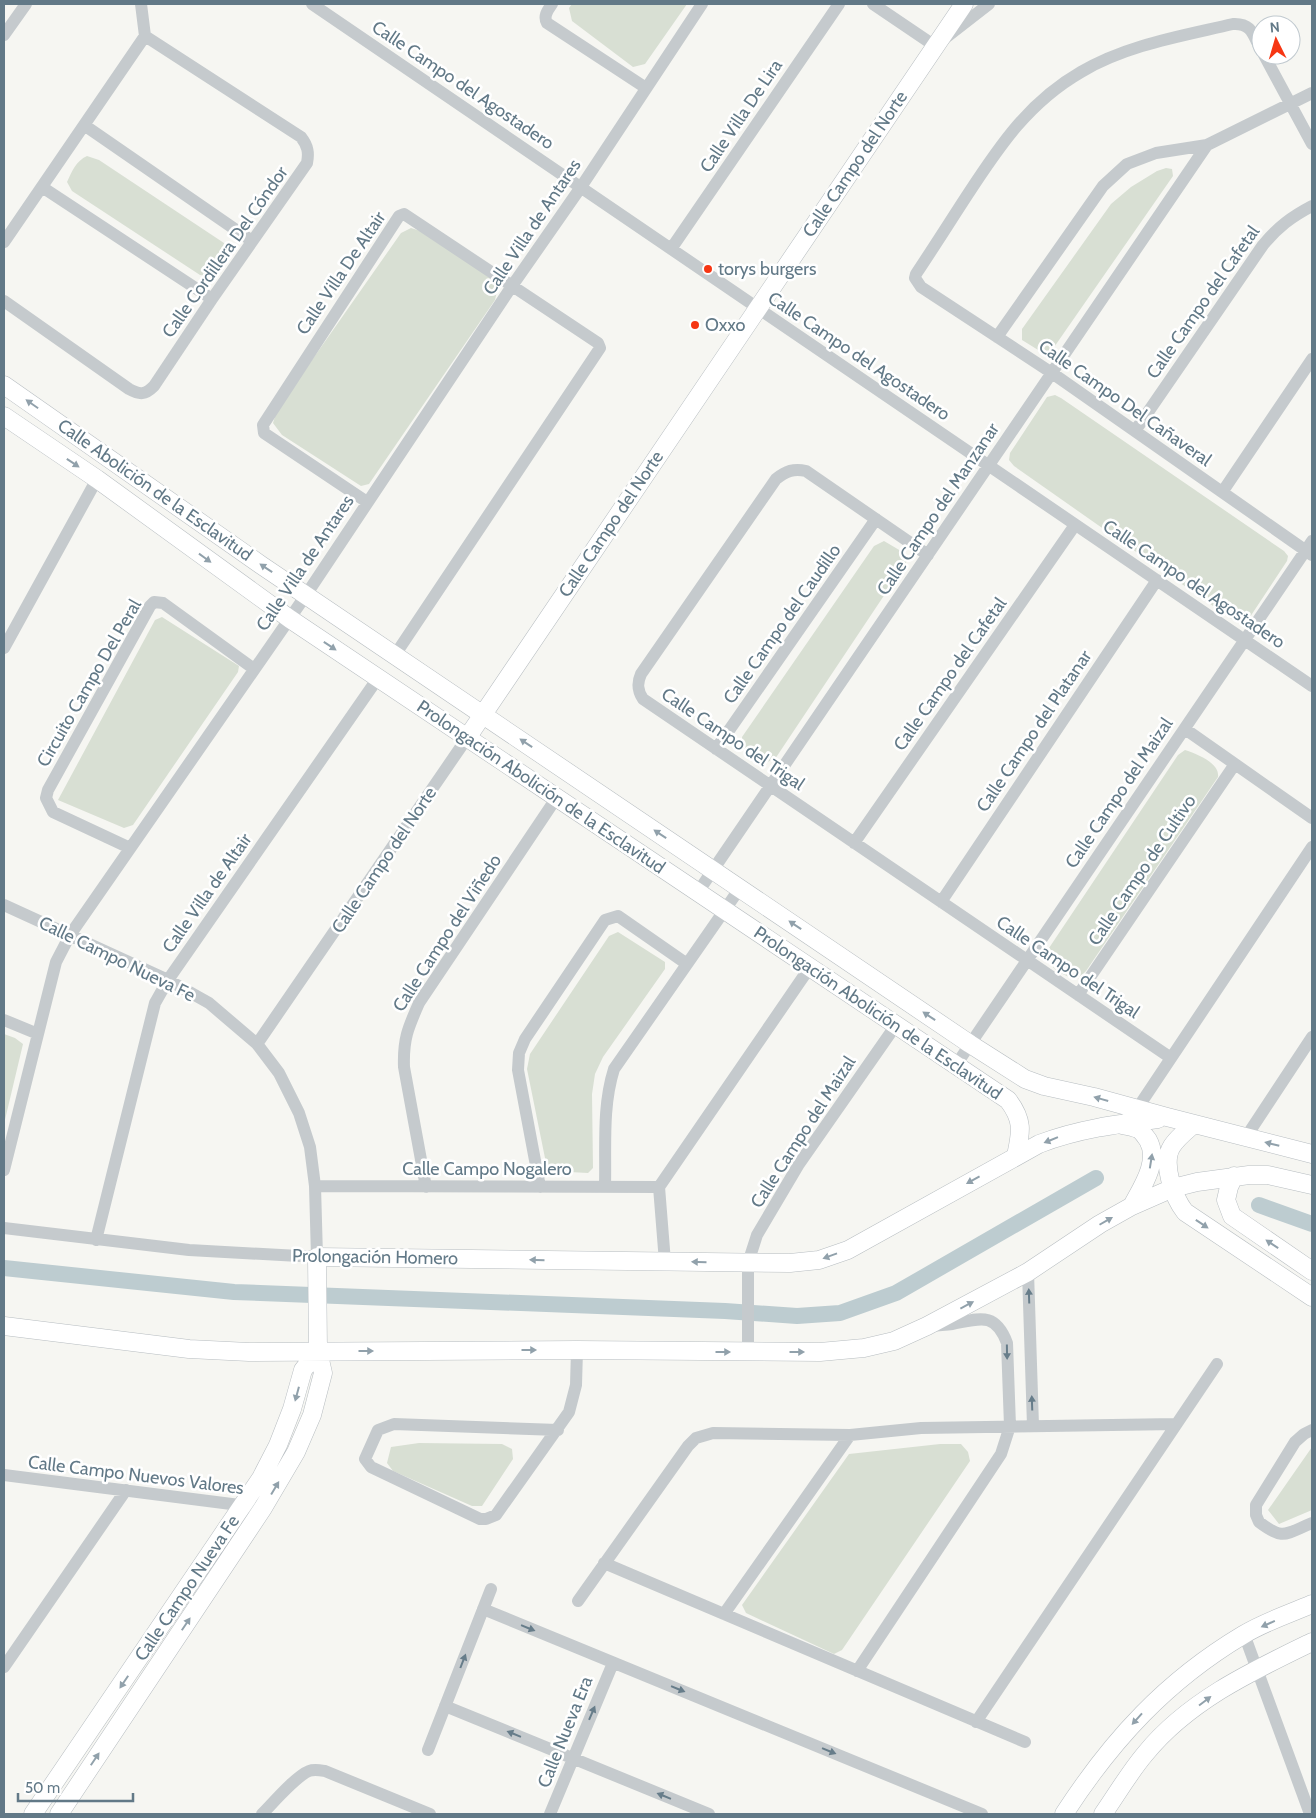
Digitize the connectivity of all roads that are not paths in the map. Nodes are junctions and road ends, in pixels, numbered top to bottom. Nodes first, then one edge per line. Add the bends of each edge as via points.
1 (26, 4) edge
2 (141, 4) edge
3 (312, 4) edge
4 (552, 4) edge
5 (702, 4) edge
6 (839, 4) edge
7 (873, 4) edge
8 (964, 4) edge
9 (989, 4) edge
10 (1251, 31) edge
11 (4, 35) edge
12 (146, 36) junction
13 (935, 46) junction
14 (1269, 65) edge
15 (646, 88) junction
16 (1312, 93) edge
17 (1290, 104) junction
18 (84, 125) junction
19 (1312, 144) edge
20 (1207, 145) junction
21 (42, 187) junction
22 (581, 187) junction
23 (1312, 206) edge
24 (252, 241) junction
25 (4, 242) edge
26 (671, 249) junction
27 (512, 286) junction
28 (212, 299) junction
29 (4, 301) edge
30 (757, 307) junction
31 (997, 338) junction
32 (1312, 359) edge
33 (1052, 372) junction
34 (4, 384) edge
35 (4, 418) edge
36 (1135, 431) junction
37 (989, 466) junction
38 (97, 479) junction
39 (1223, 491) junction
40 (367, 502) junction
41 (876, 519) junction
42 (1075, 525) junction
43 (1310, 549) edge
44 (928, 555) junction
45 (1157, 580) junction
46 (306, 595) junction
47 (290, 619) junction
48 (1245, 640) junction
49 (4, 648) edge
50 (395, 655) junction
51 (254, 669) junction
52 (378, 678) junction
53 (1312, 686) edge
54 (483, 714) junction
55 (1185, 729) junction
56 (467, 738) junction
57 (716, 749) junction
58 (1235, 764) junction
59 (770, 786) junction
60 (556, 797) junction
61 (1312, 818) edge
62 (854, 843) junction
63 (1312, 847) edge
64 (130, 848) junction
65 (713, 870) junction
66 (740, 888) junction
67 (698, 892) junction
68 (941, 902) junction
69 (4, 905) edge
70 (724, 910) junction
71 (70, 935) junction
72 (1027, 960) junction
73 (687, 964) junction
74 (810, 968) junction
75 (168, 980) junction
76 (1078, 995) junction
77 (4, 1020) edge
78 (896, 1025) junction
79 (38, 1034) junction
80 (1312, 1037) edge
81 (257, 1044) junction
82 (970, 1044) junction
83 (1171, 1058) junction
84 (956, 1065) junction
85 (1137, 1109) junction
86 (1167, 1117) junction
87 (1115, 1124) junction
88 (1194, 1124) junction
89 (1239, 1135) junction
90 (1312, 1154) edge
91 (1016, 1156) junction
92 (5, 1162) edge
93 (1234, 1176) junction
94 (1312, 1185) edge
95 (315, 1186) junction
96 (426, 1187) junction
97 (540, 1187) junction
98 (606, 1187) junction
99 (659, 1187) junction
100 (1173, 1188) junction
101 (1132, 1206) junction
102 (4, 1228) edge
103 (96, 1240) junction
104 (317, 1257) junction
105 (665, 1262) junction
106 (748, 1263) junction
107 (1312, 1271) edge
108 (1028, 1272) junction
109 (1312, 1297) edge
110 (4, 1326) edge
111 (927, 1326) junction
112 (577, 1350) junction
113 (318, 1351) junction
114 (748, 1352) junction
115 (1217, 1364) dead end
116 (1176, 1424) junction
117 (1010, 1426) junction
118 (1032, 1426) junction
119 (558, 1430) junction
120 (1312, 1430) edge
121 (850, 1435) junction
122 (4, 1476) edge
123 (126, 1490) junction
124 (241, 1507) junction
125 (263, 1508) junction
126 (1312, 1523) edge
127 (604, 1563) junction
128 (491, 1589) dead end
129 (578, 1601) dead end
130 (1312, 1604) edge
131 (483, 1609) junction
132 (724, 1614) junction
133 (1244, 1634) junction
134 (1312, 1642) edge
135 (613, 1663) junction
136 (4, 1667) edge
137 (1257, 1668) junction
138 (857, 1671) junction
139 (445, 1706) junction
140 (976, 1722) junction
141 (1025, 1742) dead end
142 (428, 1750) dead end
143 (573, 1758) junction
144 (415, 1812) edge
145 (33, 1814) edge
146 (59, 1814) edge
147 (262, 1814) edge
148 (430, 1814) edge
149 (550, 1814) edge
150 (709, 1814) edge
151 (982, 1814) edge
152 (1064, 1814) edge
153 (1103, 1814) edge
154 (1310, 1814) edge

1 - 11 street
2 - 12 street
3 - 22 street, Calle Campo del Agostadero
4 - 15 street via 546,13 547,23
5 - 15 street, Calle Villa de Antares
6 - 26 street, Calle Villa De Lira
7 - 13 street
8 - 13 main road, Calle Campo del Norte
9 - 13 street
10 - 31 street, Calle Campo Del Cañaveral via 1246,25 1233,24 1138,48 1082,71 1036,106 1008,135 916,274 920,287
12 - 18 street
12 - 24 street, Calle Cordillera Del Cóndor via 305,142 309,155 307,163
13 - 30 main road, Calle Campo del Norte
14 - 17 street
15 - 22 street, Calle Villa de Antares
16 - 17 street
17 - 19 street
17 - 20 street
18 - 21 street
18 - 24 street
20 - 31 street via 1149,155 1127,164 1114,174
20 - 33 street, Calle Campo del Manzanar
21 - 25 street
21 - 28 street
22 - 26 street, Calle Campo del Agostadero
22 - 27 street, Calle Villa de Antares
23 - 36 street, Calle Campo del Cafetal via 1290,218 1263,245
24 - 28 street, Calle Cordillera Del Cóndor
26 - 30 street, Calle Campo del Agostadero
27 - 40 street, Calle Villa de Antares
27 - 40 street, Calle Villa De Altair via 406,214 399,216 263,425 264,433
27 - 50 street, Calle Villa De Altair via 598,343 599,350
28 - 29 street, Calle Cordillera Del Cóndor via 154,386 140,394
30 - 37 street, Calle Campo del Agostadero
30 - 54 main road, Calle Campo del Norte
31 - 33 street, Calle Campo Del Cañaveral
32 - 39 street
33 - 36 street, Calle Campo Del Cañaveral
33 - 37 street, Calle Campo del Manzanar
46 -> 34 main road, Calle Abolición de la Esclavitud
35 -> 38 main road, Calle Abolición de la Esclavitud
36 - 39 street, Calle Campo Del Cañaveral
37 - 42 street, Calle Campo del Agostadero
37 - 44 street, Calle Campo del Manzanar
38 -> 47 main road, Calle Abolición de la Esclavitud
38 - 49 street
39 - 43 street, Calle Campo Del Cañaveral
40 - 46 street, Calle Villa de Antares
41 - 44 street, Calle Campo del Trigal
41 - 57 street, Calle Campo del Caudillo
41 - 57 street, Calle Campo del Trigal via 806,471 799,469 776,479 639,678 639,693 643,699
42 - 45 street, Calle Campo del Agostadero
42 - 62 street, Calle Campo del Cafetal
43 - 48 street, Calle Campo del Maizal
44 - 59 street, Calle Campo del Manzanar
45 - 48 street, Calle Campo del Agostadero
45 - 68 street, Calle Campo del Platanar
46 - 47 street, Calle Villa de Antares
46 - 50 main road, Prolongación Abolición de la Esclavitud
47 - 51 street, Calle Villa de Antares
47 -> 52 main road, Prolongación Abolición de la Esclavitud
48 - 53 street, Calle Campo del Agostadero
48 - 55 street, Calle Campo del Maizal
50 - 54 main road, Prolongación Abolición de la Esclavitud
51 - 64 street, Calle Villa de Antares
51 - 64 street, Circuito Campo Del Peral via 164,602 150,606 46,798 53,812
52 - 56 main road, Prolongación Abolición de la Esclavitud
52 - 75 street, Calle Villa de Altair
54 - 56 main road, Calle Campo del Norte
65 -> 54 main road, Prolongación Abolición de la Esclavitud
55 - 58 street
55 - 72 street, Calle Campo del Maizal
56 - 60 main road, Prolongación Abolición de la Esclavitud
56 - 81 street, Calle Campo del Norte
57 - 59 street, Calle Campo del Trigal
58 - 61 street
58 - 76 street, Calle Campo de Cultivo
59 - 62 street, Calle Campo del Trigal
59 - 65 street, Calle Campo del Manzanar
60 - 67 main road, Prolongación Abolición de la Esclavitud
60 - 96 street, Calle Campo del Viñedo via 419,1003 407,1028 403,1047 404,1067
62 - 68 street, Calle Campo del Trigal
63 - 83 street
64 - 71 street, Calle Villa de Antares
65 - 66 main road, Prolongación Abolición de la Esclavitud
65 - 67 street, Calle Campo del Manzanar
66 - 70 street
82 -> 66 main road, Prolongación Abolición de la Esclavitud
67 - 70 main road, Prolongación Abolición de la Esclavitud
68 - 72 street, Calle Campo del Trigal
69 - 71 street, Calle Campo Nueva Fe
70 - 73 street
70 - 74 main road, Prolongación Abolición de la Esclavitud
71 - 75 street, Calle Campo Nueva Fe
71 - 79 street, Calle Villa de Antares via 56,962
72 - 76 street, Calle Campo del Trigal
72 - 82 street, Calle Campo del Maizal
73 - 97 street via 618,916 609,918 524,1039 518,1070
73 - 98 street via 614,1070 606,1108
74 - 78 main road, Prolongación Abolición de la Esclavitud
74 - 99 street
75 - 81 street, Calle Campo Nueva Fe via 209,1003
75 - 103 street, Calle Villa de Altair via 156,1003
76 - 83 street, Calle Campo del Trigal
77 - 79 street
78 - 84 main road, Prolongación Abolición de la Esclavitud
78 - 106 street, Calle Campo del Maizal via 795,1172 757,1235
79 - 92 street, Calle Villa de Antares
80 - 89 street
81 - 95 street, Calle Campo Nueva Fe via 278,1073 299,1113 310,1147
82 - 84 street, Calle Campo del Maizal
85 -> 82 main road, Prolongación Abolición de la Esclavitud via 1025,1079
83 - 85 street
84 - 91 main road, Prolongación Abolición de la Esclavitud via 1008,1100 1017,1112 1020,1124
85 - 86 main road, Prolongación Abolición de la Esclavitud
86 - 87 main road
86 - 88 main road, Prolongación Abolición de la Esclavitud
87 -> 91 main road via 1062,1135
101 -> 87 main road via 1149,1171 1151,1149 1145,1134 1138,1129
88 - 89 main road, Prolongación Abolición de la Esclavitud
88 - 100 main road via 1171,1147 1168,1165
90 -> 89 main road, Prolongación Abolición de la Esclavitud
91 -> 106 main road via 848,1250 819,1260
93 - 94 main road via 1268,1175
93 - 100 main road
107 -> 93 main road via 1232,1216 1226,1200
95 - 96 street, Calle Campo Nogalero
95 - 104 street, Calle Campo Nueva Fe
96 - 97 street, Calle Campo Nogalero
97 - 98 street, Calle Campo Nogalero
98 - 99 street, Calle Campo Nogalero
99 - 105 street
100 - 101 main road
100 -> 109 main road via 1185,1212
108 -> 101 main road
102 - 103 street, Prolongación Homero
103 - 104 street, Prolongación Homero via 189,1250
105 -> 104 main road, Prolongación Homero
104 - 113 main road, Calle Campo Nueva Fe
106 -> 105 main road, Prolongación Homero
106 - 114 street
111 -> 108 main road
118 -> 108 street
110 - 113 main road via 189,1349
114 -> 111 main road via 864,1348 894,1341
111 -> 117 street via 951,1325 977,1318 996,1325 1002,1332 1007,1343
113 -> 112 main road
112 -> 114 main road
112 - 119 street via 575,1393
113 -> 124 main road, Calle Campo Nueva Fe via 303,1370 278,1445
125 -> 113 main road, Calle Campo Nueva Fe via 296,1452 312,1415 324,1373
115 - 116 street
116 - 118 street
116 - 140 street
117 - 118 street
117 - 121 street via 921,1428
117 - 138 street via 1001,1454
119 - 119 street via 394,1424 378,1430 365,1459 371,1467 486,1519 496,1515
120 - 126 street via 1296,1442 1255,1509 1259,1522 1277,1534 1286,1534
121 - 127 street via 713,1433 696,1438
121 - 132 street
122 - 123 street, Calle Campo Nuevos Valores
123 - 124 street, Calle Campo Nuevos Valores
123 - 136 street
124 - 125 street, Calle Campo Nuevos Valores
124 -> 145 main road, Calle Campo Nueva Fe
146 -> 125 main road, Calle Campo Nueva Fe
127 - 129 street
127 - 132 street
128 - 131 street
130 -> 133 main road
131 -> 135 street
139 -> 131 street
132 - 138 street
133 - 137 street
133 -> 152 main road via 1187,1673 1145,1710 1107,1753
134 - 137 main road
143 -> 135 street, Calle Nueva Era
135 -> 151 street
153 -> 137 main road via 1145,1754 1175,1723 1215,1693
137 - 154 street
138 - 140 street
139 - 142 street
143 -> 139 street
140 - 141 street
143 - 149 street, Calle Nueva Era
150 -> 143 street
144 - 147 street via 316,1770 298,1779
144 - 148 street

